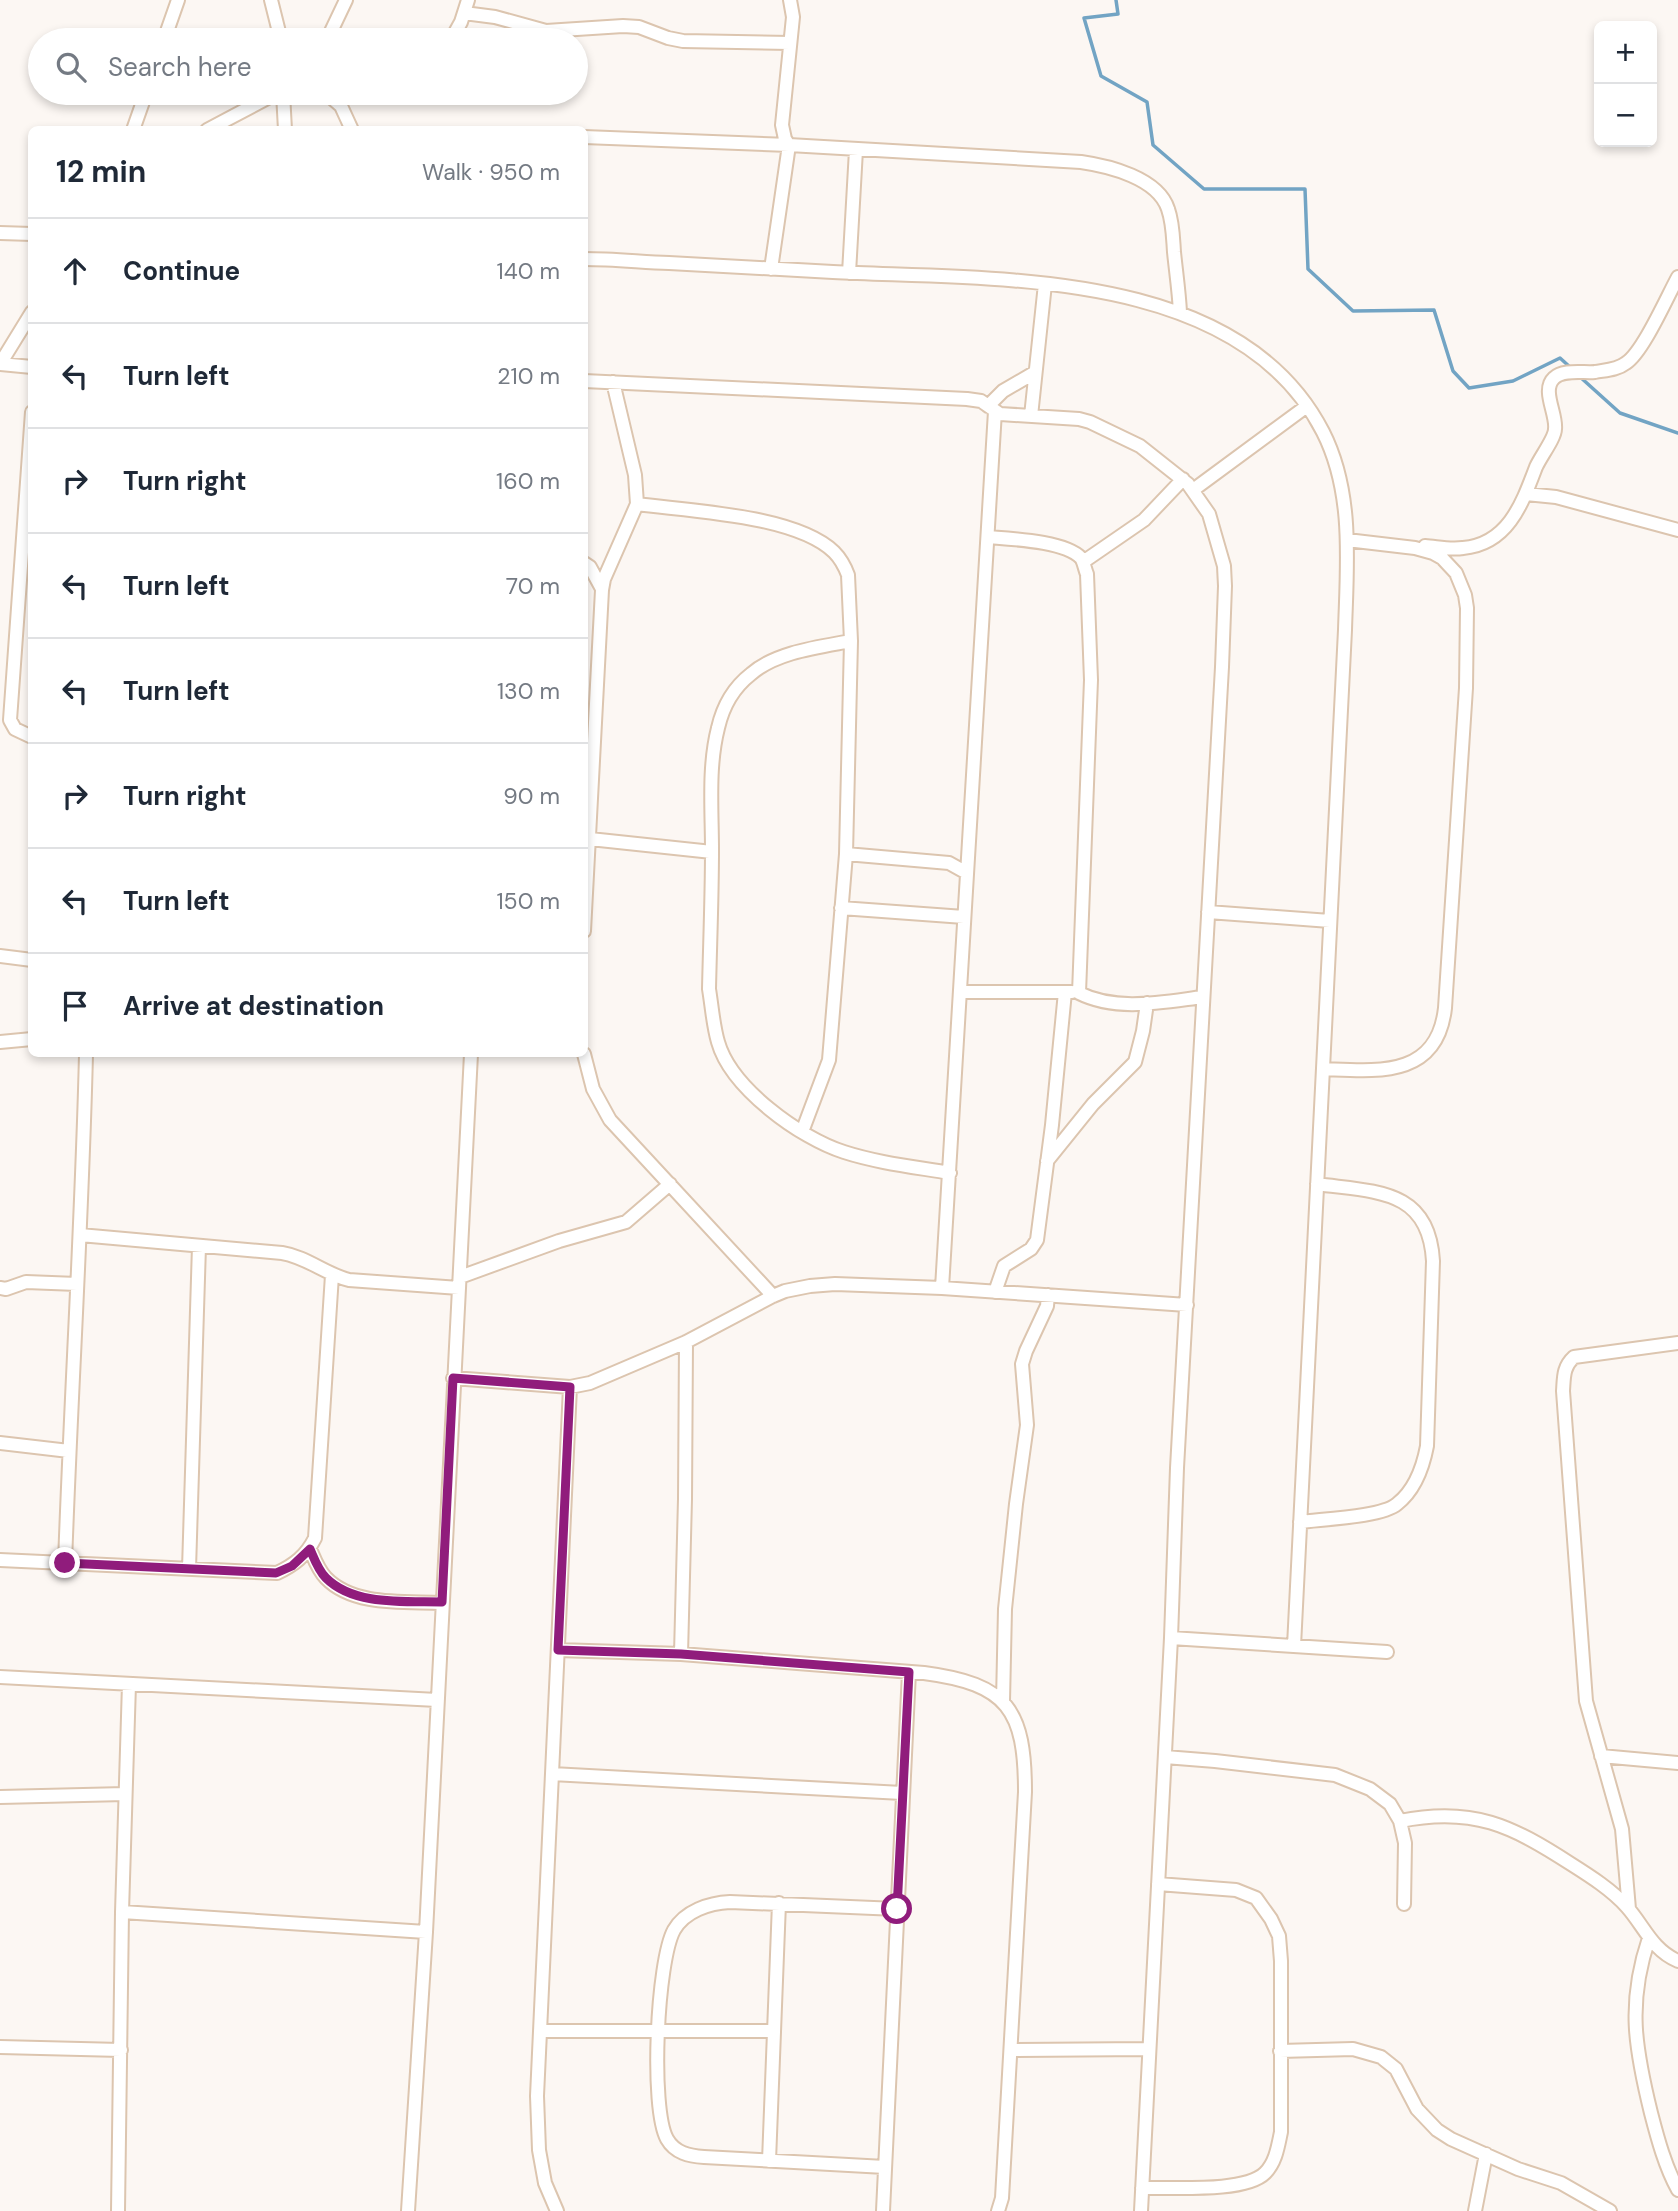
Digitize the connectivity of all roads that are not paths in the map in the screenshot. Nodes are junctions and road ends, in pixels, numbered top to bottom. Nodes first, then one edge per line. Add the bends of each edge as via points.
1 (178, 0) edge
2 (271, 0) edge
3 (346, 0) edge
4 (790, 0) edge
5 (466, 7) edge
6 (168, 28) edge
7 (278, 28) edge
8 (333, 28) edge
9 (456, 28) edge
10 (535, 28) edge
11 (588, 29) edge
12 (790, 43) junction
13 (142, 105) edge
14 (256, 105) edge
15 (282, 105) edge
16 (341, 105) edge
17 (134, 126) edge
18 (215, 126) edge
19 (284, 126) edge
20 (351, 126) edge
21 (588, 137) edge
22 (789, 145) junction
23 (856, 150) junction
24 (0, 233) edge
25 (28, 234) edge
26 (588, 259) edge
27 (771, 269) junction
28 (849, 273) junction
29 (1678, 277) edge
30 (1045, 284) junction
31 (1180, 312) junction
32 (28, 318) edge
33 (28, 367) edge
34 (1034, 373) junction
35 (588, 382) edge
36 (613, 382) junction
37 (1307, 406) junction
38 (992, 409) junction
39 (1031, 416) junction
40 (28, 467) edge
41 (1183, 479) junction
42 (1193, 490) junction
43 (1526, 494) junction
44 (637, 504) junction
45 (1678, 530) edge
46 (988, 537) junction
47 (1347, 540) junction
48 (1415, 548) junction
49 (1083, 562) junction
50 (588, 566) edge
51 (603, 590) junction
52 (851, 641) junction
53 (15, 729) junction
54 (0, 730) edge
55 (28, 735) edge
56 (590, 839) junction
57 (712, 852) junction
58 (846, 853) junction
59 (588, 868) edge
60 (967, 873) junction
61 (841, 908) junction
62 (1208, 912) junction
63 (964, 917) junction
64 (1330, 920) junction
65 (0, 956) edge
66 (28, 960) edge
67 (960, 992) junction
68 (1065, 992) junction
69 (1079, 993) junction
70 (1203, 998) junction
71 (1147, 1003) junction
72 (28, 1039) edge
73 (0, 1042) edge
74 (86, 1057) edge
75 (471, 1057) edge
76 (585, 1057) edge
77 (1323, 1069) junction
78 (802, 1132) junction
79 (1047, 1162) junction
80 (950, 1173) junction
81 (670, 1184) junction
82 (1317, 1184) junction
83 (80, 1235) junction
84 (200, 1246) junction
85 (332, 1275) junction
86 (459, 1282) junction
87 (77, 1284) junction
88 (942, 1288) junction
89 (0, 1289) edge
90 (995, 1292) junction
91 (1048, 1295) junction
92 (773, 1296) junction
93 (1187, 1306) junction
94 (686, 1342) junction
95 (1678, 1343) edge
96 (453, 1378) junction
97 (570, 1387) junction
98 (0, 1443) edge
99 (69, 1451) junction
100 (1300, 1522) junction
101 (310, 1549) junction
102 (0, 1560) edge
103 (65, 1563) junction
104 (189, 1569) junction
105 (442, 1602) junction
106 (1171, 1638) junction
107 (1294, 1646) junction
108 (558, 1650) junction
109 (1387, 1652) dead end
110 (681, 1654) junction
111 (909, 1672) junction
112 (0, 1677) edge
113 (128, 1684) junction
114 (437, 1700) junction
115 (1003, 1701) junction
116 (1601, 1756) junction
117 (1165, 1757) junction
118 (1678, 1763) edge
119 (552, 1774) junction
120 (902, 1793) junction
121 (125, 1794) junction
122 (0, 1797) edge
123 (1400, 1821) junction
124 (1158, 1884) junction
125 (779, 1903) junction
126 (1404, 1904) dead end
127 (897, 1909) junction
128 (1629, 1909) junction
129 (122, 1912) junction
130 (426, 1932) junction
131 (1649, 1938) junction
132 (1678, 1961) edge
133 (541, 2031) junction
134 (659, 2031) junction
135 (773, 2031) junction
136 (0, 2047) edge
137 (1149, 2049) junction
138 (121, 2050) junction
139 (1011, 2050) junction
140 (1280, 2052) junction
141 (1486, 2154) junction
142 (769, 2161) junction
143 (885, 2167) junction
144 (1142, 2188) junction
145 (1678, 2190) edge
146 (118, 2211) edge
147 (408, 2211) edge
148 (557, 2211) edge
149 (883, 2211) edge
150 (998, 2211) edge
151 (1141, 2211) edge
152 (1475, 2211) edge
153 (1610, 2211) edge

1 - 6 street
2 - 7 street
3 - 8 street
4 - 12 street
5 - 9 street
5 - 10 street
11 - 12 street via 631,26 683,41
12 - 22 street via 782,125
13 - 17 street
14 - 18 street
15 - 19 street
16 - 20 street
21 - 22 street
22 - 23 street
22 - 27 street
23 - 28 street
23 - 31 street via 1081,162 1134,177 1156,192 1169,210
24 - 25 street
26 - 27 street
27 - 28 street
28 - 30 street
29 - 43 street via 1637,352 1625,364 1562,373 1549,384 1556,428
30 - 31 street via 1109,293
30 - 34 street
31 - 37 street via 1270,364
32 - 33 street via 0,364
34 - 38 street via 1003,391
34 - 39 street
35 - 36 street
36 - 38 street via 967,398
36 - 44 street via 638,488
37 - 42 street
37 - 47 street via 1334,459
38 - 39 street via 1000,414
38 - 46 street
39 - 41 street via 1090,422 1140,446
40 - 53 street via 10,714
41 - 42 street
41 - 49 street via 1144,520
42 - 62 street via 1216,531 1225,586
43 - 45 street via 1556,497
43 - 48 street via 1507,528 1478,546
44 - 51 street
44 - 52 street via 771,523 828,547 848,575
46 - 49 street via 1057,547
46 - 60 street
47 - 48 street
47 - 64 street
48 - 77 street via 1448,564 1460,582 1467,608 1444,1022 1431,1047 1404,1066
49 - 69 street via 1091,680
50 - 51 street
51 - 56 street
52 - 57 street via 764,665 727,701 714,746
52 - 58 street
53 - 54 street
53 - 55 street
56 - 57 street
56 - 59 street
57 - 78 street via 709,989 718,1044 729,1067 760,1101
58 - 60 street via 948,863
58 - 61 street
60 - 63 street
61 - 63 street
61 - 78 street via 829,1060
62 - 64 street
62 - 70 street
63 - 67 street
64 - 77 street
65 - 66 street
67 - 68 street
67 - 80 street
68 - 69 street
68 - 79 street
69 - 71 street via 1112,1003
70 - 71 street
70 - 93 street
71 - 79 street via 1135,1062
72 - 73 street
74 - 83 street
75 - 86 street
76 - 81 street via 593,1089 610,1121
77 - 82 street
78 - 80 street via 869,1159
79 - 90 street via 1035,1245 1004,1266
80 - 88 street
81 - 86 street via 626,1222 559,1241
81 - 92 street
82 - 100 street
82 - 100 street via 1396,1197 1427,1227 1433,1261 1427,1446 1420,1472 1397,1504 1377,1513
83 - 84 street
83 - 87 street
84 - 85 street via 294,1255
84 - 104 street
85 - 86 street via 349,1280
85 - 101 street via 318,1516
86 - 96 street
87 - 89 street via 26,1282
87 - 99 street
88 - 90 street
88 - 92 street via 835,1284
90 - 91 street
91 - 93 street
91 - 115 street via 1022,1364 1027,1425 1005,1609
92 - 94 street
93 - 106 street
94 - 97 street via 590,1383
94 - 110 street
95 - 116 street via 1574,1357 1566,1363 1566,1437 1583,1672
96 - 97 street
96 - 105 street
97 - 108 street
98 - 99 street
99 - 103 street
100 - 107 street
101 - 104 street via 292,1566 276,1573
101 - 105 street via 326,1578 351,1594
102 - 103 street
103 - 104 street
105 - 114 street
106 - 107 street
106 - 117 street
107 - 109 street
108 - 110 street
108 - 119 street
110 - 111 street
111 - 115 street via 976,1684
111 - 120 street
112 - 113 street
113 - 114 street
113 - 121 street
114 - 130 street
115 - 139 street via 1021,1737 1025,1772
116 - 118 street
116 - 128 street via 1622,1829
117 - 123 street via 1335,1775 1370,1789 1390,1804
117 - 124 street
119 - 120 street
119 - 133 street
120 - 127 street
121 - 122 street
121 - 129 street
123 - 126 street via 1405,1843
123 - 128 street via 1449,1815 1512,1829 1585,1873
124 - 137 street
124 - 140 street via 1236,1890 1256,1898 1279,1936
125 - 127 street
125 - 134 street via 721,1902 684,1919 674,1931 664,1961
125 - 135 street
127 - 143 street
128 - 131 street
129 - 130 street
129 - 138 street
130 - 147 street
131 - 132 street
131 - 145 street via 1636,1991 1636,2041 1663,2157
133 - 134 street
133 - 148 street via 539,2150
134 - 135 street
134 - 142 street via 659,2095 663,2127 671,2145 687,2155
135 - 142 street
136 - 138 street
137 - 139 street
137 - 144 street
138 - 146 street
139 - 150 street
140 - 141 street via 1353,2049 1381,2057 1396,2070 1426,2120 1451,2139
140 - 144 street via 1281,2132 1268,2171 1235,2186
141 - 152 street
141 - 153 street via 1561,2183
142 - 143 street
143 - 149 street
144 - 151 street

